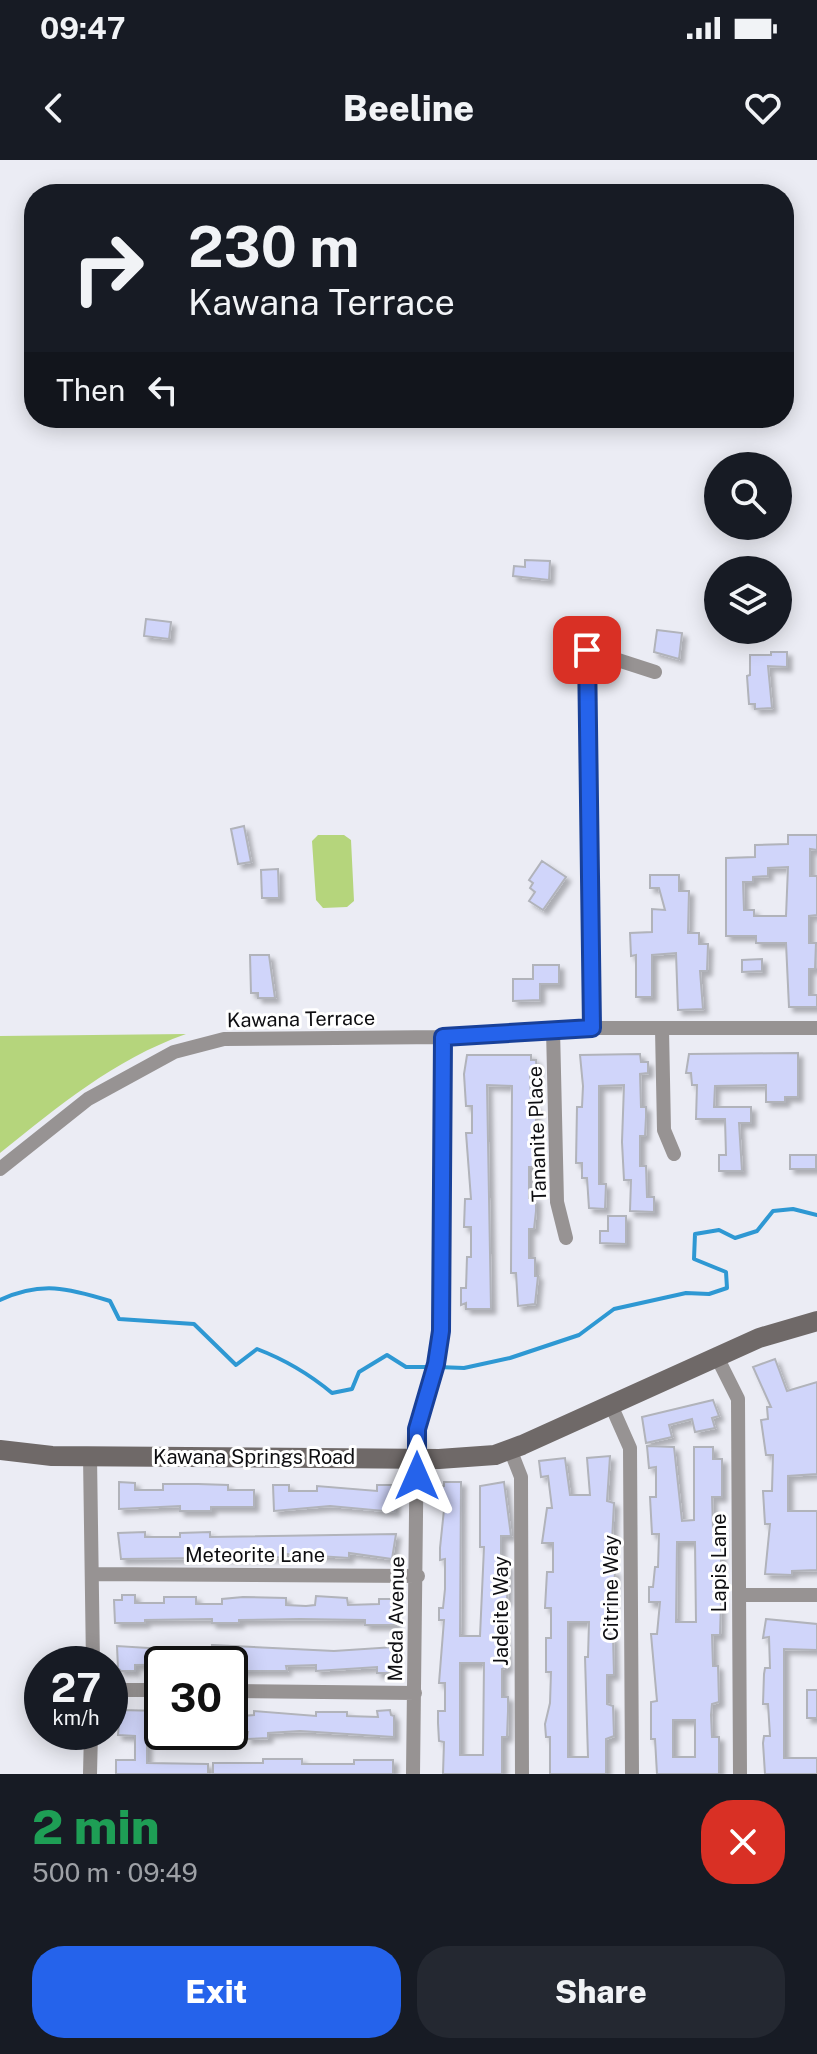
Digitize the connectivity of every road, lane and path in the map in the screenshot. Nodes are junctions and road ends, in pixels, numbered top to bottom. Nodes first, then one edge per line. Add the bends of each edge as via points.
1 (655, 672) dead end
2 (592, 1028) junction
3 (817, 1028) edge
4 (553, 1029) junction
5 (662, 1029) junction
6 (443, 1037) junction
7 (674, 1154) dead end
8 (0, 1169) edge
9 (566, 1238) dead end
10 (817, 1321) edge
11 (717, 1357) junction
12 (611, 1405) junction
13 (510, 1449) junction
14 (0, 1450) edge
15 (90, 1456) junction
16 (417, 1458) junction
17 (93, 1574) junction
18 (418, 1576) junction
19 (740, 1595) junction
20 (817, 1595) edge
21 (93, 1646) edge
22 (248, 1691) edge
23 (415, 1693) junction
24 (91, 1750) edge
25 (90, 1774) edge
26 (413, 1774) edge
27 (522, 1774) edge
28 (632, 1774) edge
29 (740, 1774) edge

1 - 2 street via 587,650
2 - 4 street, Kawana Terrace
2 - 5 street, Kawana Terrace
3 - 5 street, Kawana Terrace
4 - 6 street, Kawana Terrace
4 - 9 street, Tananite Place via 557,1202
5 - 7 street via 664,1130
6 - 8 street, Kawana Terrace via 224,1039 174,1052 88,1099
6 - 16 street, Meda Avenue via 440,1345 417,1429
10 - 11 street, Kawana Springs Road
11 - 12 street, Kawana Springs Road
11 - 19 street, Lapis Lane via 738,1399
12 - 13 street, Kawana Springs Road
12 - 28 street, Citrine Way via 630,1448
13 - 16 street, Kawana Springs Road via 470,1458
13 - 27 street, Jadeite Way via 521,1477
14 - 15 street, Kawana Springs Road
15 - 16 street, Kawana Springs Road
15 - 17 street
16 - 18 street, Meda Avenue
17 - 18 street, Meteorite Lane
17 - 21 street
18 - 23 street, Meda Avenue
19 - 20 street
19 - 29 street, Lapis Lane
22 - 23 street
23 - 26 street, Meda Avenue
24 - 25 street

